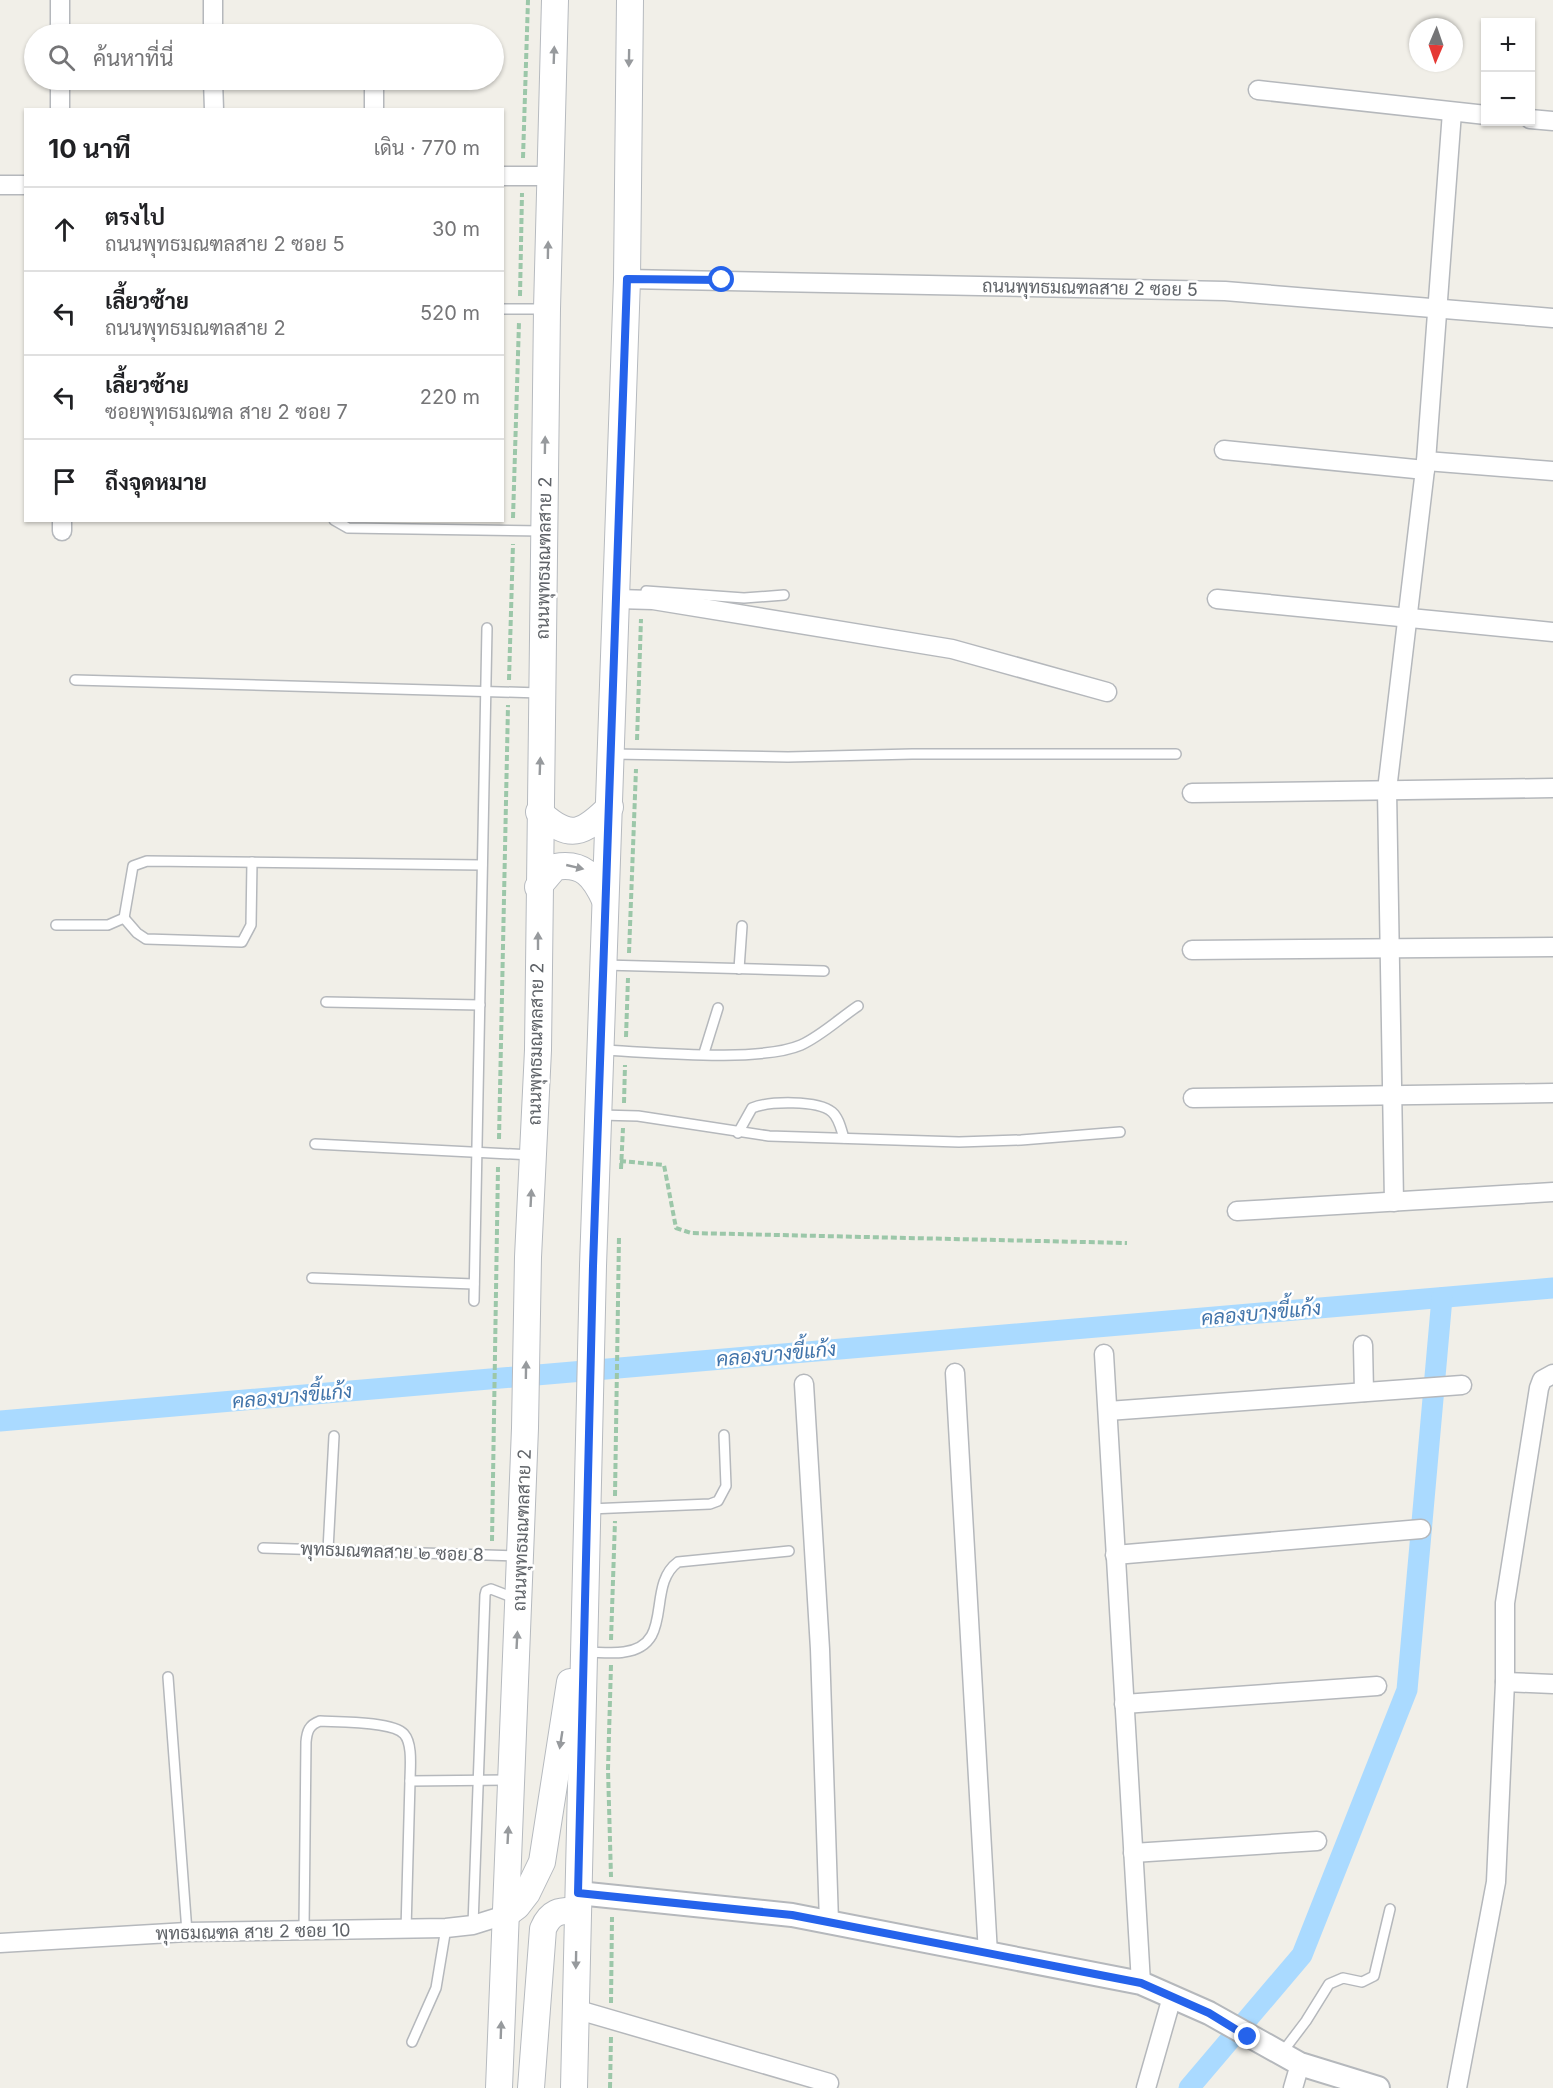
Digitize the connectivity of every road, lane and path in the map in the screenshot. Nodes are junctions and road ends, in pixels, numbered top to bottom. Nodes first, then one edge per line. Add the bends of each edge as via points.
1 (60, 0) edge
2 (213, 0) edge
3 (528, 0) edge
4 (555, 0) edge
5 (630, 0) edge
6 (60, 24) edge
7 (213, 24) edge
8 (60, 90) edge
9 (213, 90) edge
10 (374, 90) edge
11 (1258, 90) dead end
12 (60, 108) edge
13 (214, 108) edge
14 (374, 108) edge
15 (1452, 112) junction
16 (1481, 115) edge
17 (1535, 119) edge
18 (1553, 121) edge
19 (504, 176) edge
20 (523, 176) junction
21 (550, 176) junction
22 (0, 185) edge
23 (24, 185) edge
24 (627, 279) junction
25 (1437, 308) junction
26 (504, 309) edge
27 (519, 309) junction
28 (547, 309) junction
29 (1553, 318) edge
30 (1224, 450) dead end
31 (1426, 465) junction
32 (1553, 471) edge
33 (338, 522) edge
34 (513, 531) junction
35 (544, 531) junction
36 (617, 595) junction
37 (784, 596) dead end
38 (1217, 599) dead end
39 (1407, 618) junction
40 (488, 628) dead end
41 (1553, 632) edge
42 (75, 680) dead end
43 (509, 691) junction
44 (484, 692) junction
45 (1107, 692) dead end
46 (542, 693) junction
47 (612, 754) junction
48 (1176, 754) dead end
49 (1553, 788) edge
50 (1387, 790) junction
51 (1192, 793) dead end
52 (610, 807) junction
53 (539, 812) junction
54 (252, 862) junction
55 (482, 865) junction
56 (538, 887) junction
57 (604, 900) junction
58 (124, 918) junction
59 (56, 925) dead end
60 (742, 926) dead end
61 (1553, 947) edge
62 (1389, 948) junction
63 (1192, 950) dead end
64 (603, 965) junction
65 (739, 969) junction
66 (824, 971) dead end
67 (326, 1002) dead end
68 (480, 1005) junction
69 (858, 1006) dead end
70 (718, 1008) dead end
71 (601, 1050) junction
72 (704, 1053) junction
73 (1553, 1093) edge
74 (1390, 1096) junction
75 (1192, 1098) dead end
76 (599, 1115) junction
77 (1120, 1132) dead end
78 (738, 1133) junction
79 (844, 1138) junction
80 (315, 1144) dead end
81 (476, 1152) junction
82 (498, 1154) junction
83 (534, 1155) junction
84 (597, 1159) junction
85 (1553, 1192) edge
86 (1394, 1202) junction
87 (1237, 1211) dead end
88 (619, 1232) dead end
89 (1127, 1243) dead end
90 (312, 1278) dead end
91 (474, 1284) junction
92 (474, 1300) dead end
93 (1363, 1345) dead end
94 (1104, 1354) dead end
95 (955, 1373) dead end
96 (1553, 1374) edge
97 (804, 1384) dead end
98 (1462, 1385) dead end
99 (1364, 1392) junction
100 (1108, 1411) junction
101 (724, 1435) dead end
102 (334, 1436) dead end
103 (494, 1446) dead end
104 (616, 1447) dead end
105 (588, 1509) junction
106 (1421, 1529) dead end
107 (263, 1548) dead end
108 (328, 1550) junction
109 (789, 1551) dead end
110 (1115, 1555) junction
111 (520, 1556) junction
112 (586, 1578) junction
113 (519, 1600) junction
114 (584, 1652) junction
115 (168, 1677) dead end
116 (1505, 1682) junction
117 (1553, 1684) edge
118 (1377, 1686) dead end
119 (1124, 1704) junction
120 (478, 1780) junction
121 (511, 1780) junction
122 (410, 1781) junction
123 (1317, 1841) dead end
124 (1133, 1853) junction
125 (577, 1902) junction
126 (1390, 1909) dead end
127 (505, 1915) junction
128 (829, 1922) junction
129 (473, 1925) junction
130 (446, 1928) junction
131 (304, 1929) junction
132 (406, 1930) junction
133 (187, 1932) junction
134 (0, 1943) edge
135 (988, 1954) junction
136 (1141, 1983) junction
137 (1172, 1996) junction
138 (575, 2009) junction
139 (412, 2042) dead end
140 (1291, 2059) junction
141 (829, 2083) dead end
142 (500, 2088) edge
143 (531, 2088) edge
144 (574, 2088) edge
145 (1146, 2088) edge
146 (1293, 2088) edge
147 (1378, 2088) edge
148 (1456, 2088) edge

1 - 6 street
2 - 7 street
3 - 20 path
21 -> 4 main road, ถนนพุทธมณฑลสาย 2
5 -> 24 main road
8 - 12 street
9 - 13 street
10 - 14 street
11 - 15 street
15 - 16 street
15 - 25 street
17 - 18 street
19 - 20 street
20 - 21 street
20 - 27 path
28 -> 21 main road, ถนนพุทธมณฑลสาย 2
22 - 23 street
24 - 25 street, ถนนพุทธมณฑลสาย 2 ซอย 5 via 1225,291
24 - 36 main road
25 - 29 street, ถนนพุทธมณฑลสาย 2 ซอย 5
25 - 31 street
26 - 27 lane
27 - 28 lane
27 - 34 path
35 -> 28 main road, ถนนพุทธมณฑลสาย 2
30 - 31 street
31 - 32 street
31 - 39 street
33 - 34 lane via 348,528
34 - 35 lane
34 - 43 path
35 - 46 main road, ถนนพุทธมณฑลสาย 2
36 - 37 lane
36 - 45 street via 952,649
36 - 47 main road
38 - 39 street
39 - 41 street
39 - 50 street
40 - 44 lane
42 - 44 lane
43 - 44 lane
43 - 46 lane
43 - 82 path
44 - 55 lane
53 -> 46 main road, ถนนพุทธมณฑลสาย 2
47 - 48 lane via 788,758
47 - 52 main road
49 - 50 street
50 - 51 street
50 - 62 street
52 - 53 main road via 594,823 579,830 552,824
52 - 57 main road
53 - 56 main road, ถนนพุทธมณฑลสาย 2
54 - 55 lane
54 - 58 lane via 147,861 133,866
54 - 58 lane via 251,925 242,942 146,939
55 - 68 lane
56 -> 57 main road via 555,867 566,865 593,876
83 -> 56 main road, ถนนพุทธมณฑลสาย 2
57 - 64 main road
58 - 59 lane via 108,925
60 - 65 lane
61 - 62 street
62 - 63 street
62 - 74 street
64 - 65 lane
64 - 71 main road
65 - 66 lane
67 - 68 lane
68 - 81 lane
69 - 72 lane via 804,1044 788,1050
70 - 72 lane
71 - 72 lane
71 - 76 main road
73 - 74 street
74 - 75 street
74 - 86 street
76 - 78 lane via 688,1123
76 - 84 main road
77 - 79 lane via 1020,1140
78 - 79 lane
78 - 79 lane via 752,1108 793,1104 822,1106 830,1111 837,1117
80 - 81 lane
81 - 82 lane
81 - 91 lane
82 - 83 lane
82 - 103 path
111 -> 83 main road, ถนนพุทธมณฑลสาย 2
84 - 89 path via 664,1165 676,1228 691,1233
84 - 105 main road
85 - 86 street
86 - 87 street
88 - 104 path
90 - 91 lane
91 - 92 lane
93 - 99 street
94 - 100 street
95 - 135 street
96 - 116 street via 1542,1380 1539,1389 1509,1564
97 - 128 street via 820,1649
98 - 99 street
99 - 100 street
100 - 110 street
101 - 105 lane via 726,1485 718,1501
102 - 108 lane
105 - 112 main road
106 - 110 street
107 - 108 lane, พุทธมณฑลสาย ๒ ซอย 8
108 - 111 lane, พุทธมณฑลสาย ๒ ซอย 8
109 - 114 lane via 678,1562 670,1567 663,1582 657,1627 646,1642 626,1652
110 - 119 street
111 - 113 main road, ถนนพุทธมณฑลสาย 2
112 - 114 main road
112 -> 127 main road via 542,1862 522,1900
113 - 120 lane via 491,1589 485,1595
121 -> 113 main road, ถนนพุทธมณฑลสาย 2
114 - 125 main road
115 - 133 lane
116 - 117 street
116 - 148 street via 1496,1882
118 - 119 street
119 - 124 street
120 - 121 lane
120 - 122 lane
120 - 129 lane
127 -> 121 main road, ถนนพุทธมณฑลสาย 2
122 - 131 lane via 405,1734 393,1727 320,1721 307,1732
122 - 132 lane
123 - 124 street
124 - 136 street
125 - 128 street via 792,1915
125 -> 138 main road
125 - 143 main road via 548,1917 543,1929
126 - 140 lane via 1374,1976 1362,1982 1343,1978 1329,1984
127 - 129 street, พุทธมณฑล สาย 2 ซอย 10
142 -> 127 main road, ถนนพุทธมณฑลสาย 2
128 - 135 street
129 - 130 street, พุทธมณฑล สาย 2 ซอย 10
130 - 132 street, พุทธมณฑล สาย 2 ซอย 10
130 - 139 lane via 436,1988
131 - 132 street, พุทธมณฑล สาย 2 ซอย 10
131 - 133 street, พุทธมณฑล สาย 2 ซอย 10
133 - 134 street, พุทธมณฑล สาย 2 ซอย 10
135 - 136 street
136 - 137 street
137 - 140 street
137 - 145 street
138 - 141 street
138 - 144 main road
140 - 146 street
140 - 147 street

